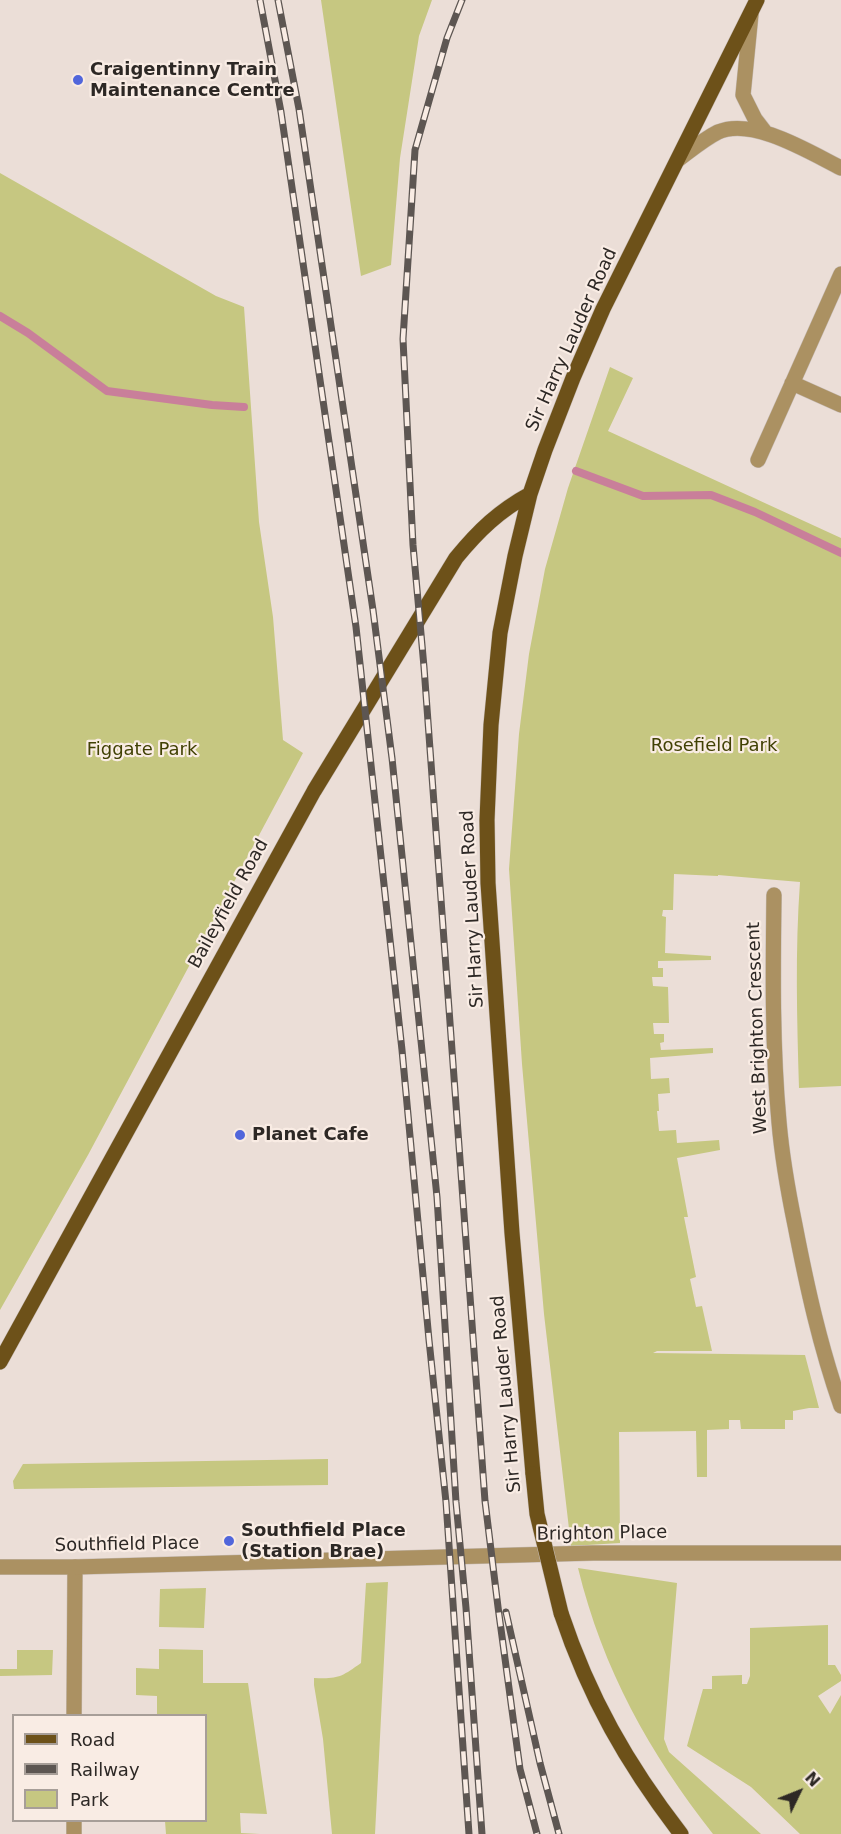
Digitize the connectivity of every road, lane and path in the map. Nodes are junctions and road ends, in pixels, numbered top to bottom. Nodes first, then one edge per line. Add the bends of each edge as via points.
1 (754, 7) edge
2 (765, 132) junction
3 (679, 159) junction
4 (841, 168) edge
5 (841, 274) edge
6 (792, 383) junction
7 (841, 405) edge
8 (758, 460) dead end
9 (530, 494) junction
10 (774, 895) dead end
11 (0, 1362) edge
12 (841, 1406) edge
13 (841, 1554) edge
14 (363, 1558) joint
15 (0, 1567) edge
16 (75, 1567) junction
17 (75, 1714) edge
18 (681, 1834) edge

1 - 2 street via 743,95
1 - 3 main road, Sir Harry Lauder Road
2 - 3 street via 741,128 718,132
2 - 4 street
3 - 9 main road, Sir Harry Lauder Road via 603,309
5 - 6 street
6 - 7 street
6 - 8 street
9 - 11 main road, Baileyfield Road via 498,514 456,558 328,766
9 - 18 main road, Sir Harry Lauder Road, bridge via 497,658 487,820 488,883 532,1474 537,1514 561,1613 588,1684 641,1780
10 - 12 street, West Brighton Crescent via 775,1042 786,1181 809,1297
13 - 14 street, Brighton Place via 593,1553
14 - 16 street, Southfield Place
15 - 16 street, Southfield Place
16 - 17 street

